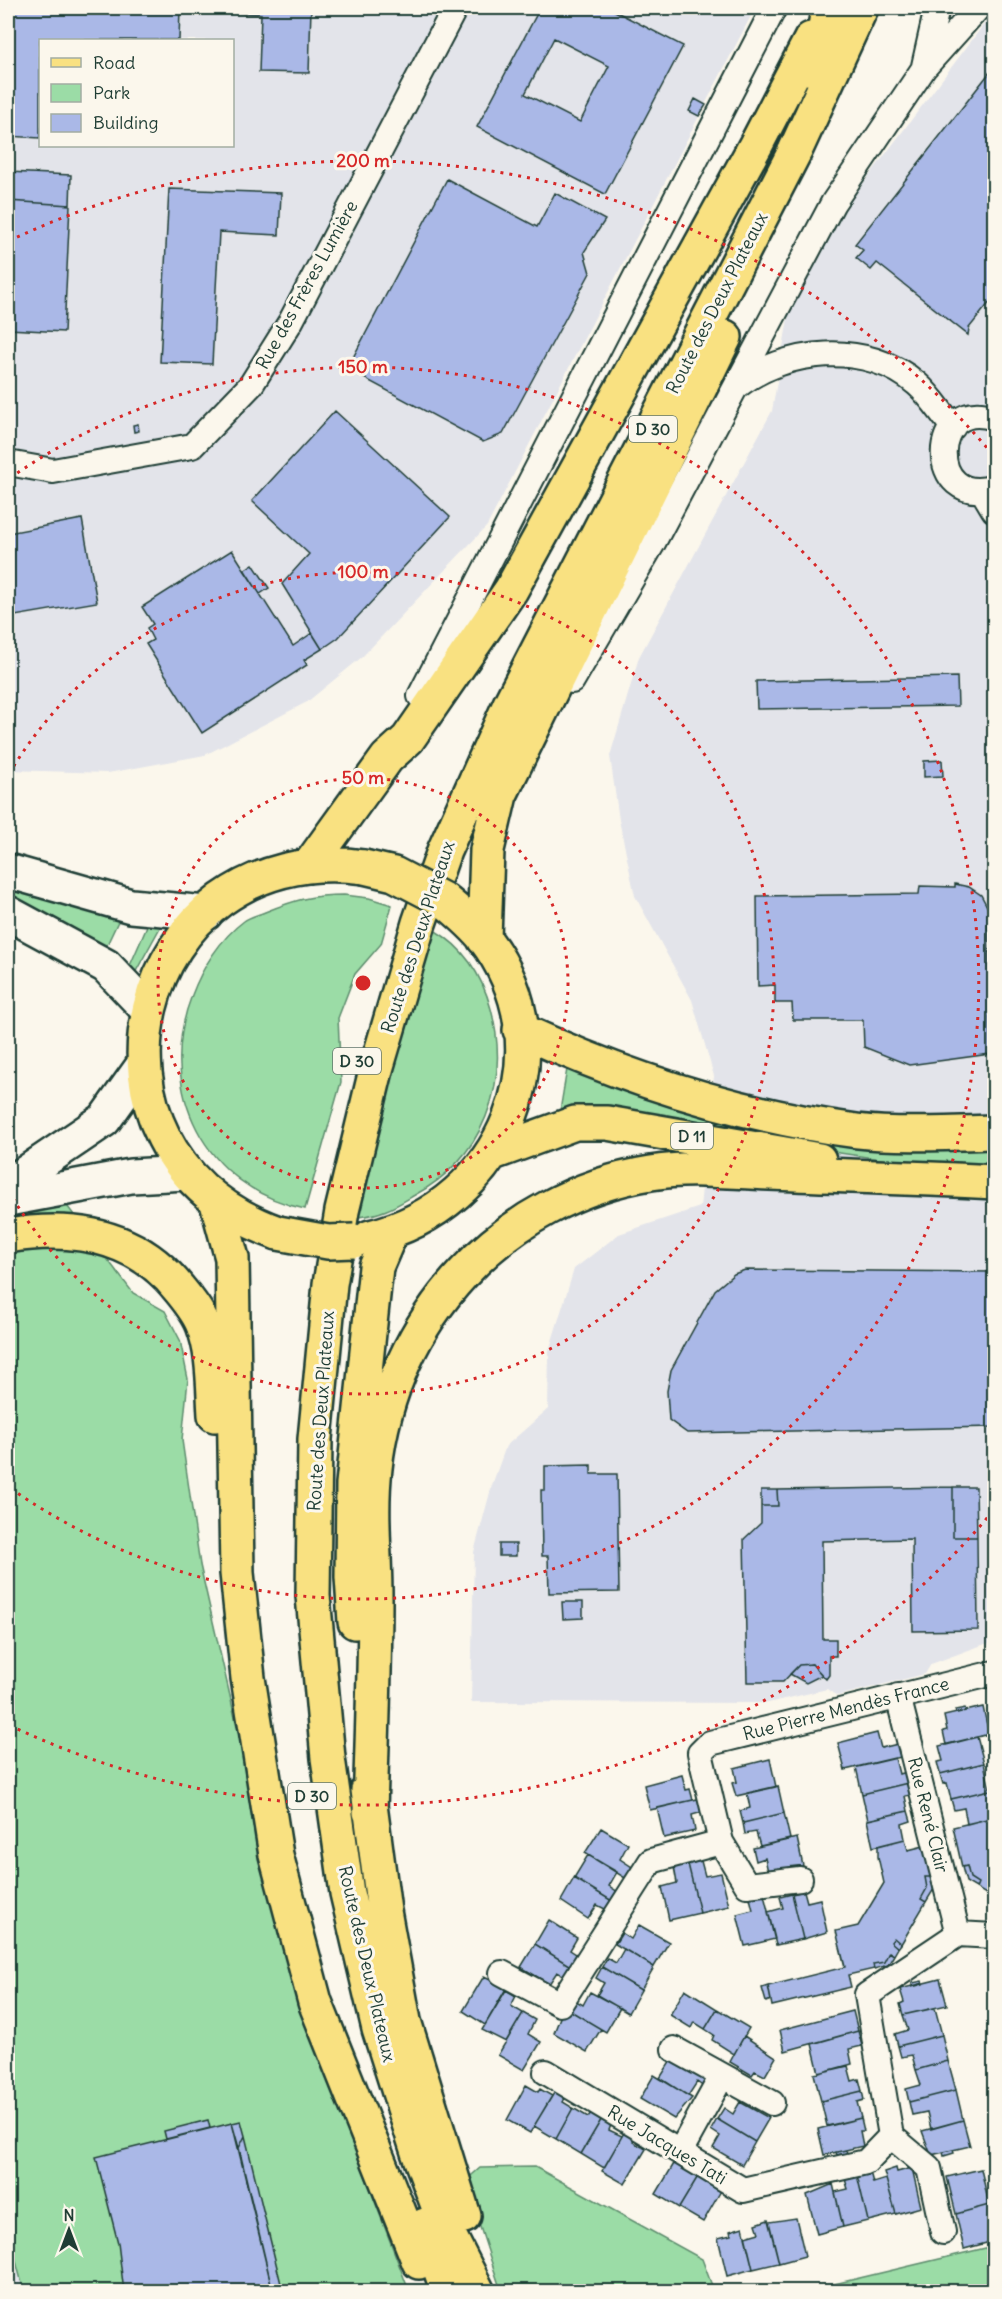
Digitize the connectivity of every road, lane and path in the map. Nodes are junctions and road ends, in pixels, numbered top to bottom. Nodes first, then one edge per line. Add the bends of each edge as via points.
1 (455, 8) edge
2 (774, 8) edge
3 (861, 8) edge
4 (873, 8) edge
5 (938, 8) edge
6 (978, 8) edge
7 (829, 14) edge
8 (924, 68) junction
9 (734, 389) junction
10 (994, 418) edge
11 (952, 427) junction
12 (8, 463) edge
13 (990, 496) edge
14 (525, 744) junction
15 (387, 758) junction
16 (309, 866) junction
17 (8, 872) edge
18 (8, 913) edge
19 (206, 913) junction
20 (484, 939) junction
21 (148, 1010) junction
22 (520, 1030) junction
23 (144, 1064) junction
24 (994, 1132) edge
25 (493, 1153) junction
26 (186, 1173) junction
27 (893, 1177) junction
28 (994, 1182) edge
29 (8, 1185) edge
30 (8, 1199) edge
31 (218, 1203) junction
32 (391, 1232) junction
33 (8, 1236) edge
34 (237, 1573) junction
35 (994, 1673) edge
36 (898, 1696) junction
37 (370, 1812) junction
38 (721, 1842) junction
39 (800, 1879) dead end
40 (958, 1934) junction
41 (994, 1936) edge
42 (502, 1973) dead end
43 (674, 2049) dead end
44 (546, 2072) dead end
45 (722, 2076) junction
46 (772, 2103) dead end
47 (891, 2136) junction
48 (680, 2152) junction
49 (943, 2232) dead end
50 (468, 2291) edge
51 (431, 2292) edge

1 - 12 street, Rue des Frères Lumière via 291,321 251,385 192,446 53,471
2 - 15 street via 429,684 395,733
3 - 50 main road, Route des Deux Plateaux / D 30 via 795,151 510,704 444,851 377,1066 342,1211 330,1284 315,1439 313,1596 328,1758 347,1893 379,2029
4 - 14 main road via 873,18 808,163
5 - 8 street
6 - 8 street
7 - 15 main road via 809,41 511,590 408,740
7 - 50 main road, Route des Deux Plateaux / D 30 via 823,46 777,144 490,698 425,843 368,1020 320,1212 297,1430 294,1509 292,1600 306,1757 327,1893 360,2029
8 - 9 street via 833,203
9 - 11 street via 764,369 786,361 809,356 847,356 888,367 917,384
9 - 14 street via 550,725
10 - 11 street via 973,416
11 - 13 street via 943,445 944,465 958,484
14 - 20 main road via 500,795 487,850
15 - 16 main road
16 - 19 main road via 254,882
16 - 20 main road, bridge via 340,864 394,874 444,900
17 - 19 main road via 131,906
18 - 21 main road via 106,966
19 - 21 main road via 164,967
20 - 22 main road via 500,963
21 - 23 main road
22 - 24 main road, D 11 via 661,1088 762,1114 859,1131
22 - 25 main road via 517,1094
23 - 26 main road via 147,1094 156,1122
23 - 29 main road via 104,1120
25 - 27 main road, D 11 via 575,1123 607,1123 788,1152
25 - 32 main road via 449,1202 421,1220
26 - 30 main road via 131,1176
26 - 31 main road
27 - 28 main road, D 11
27 - 37 main road via 703,1168 651,1173 570,1197 537,1213 469,1264 414,1341 392,1389 375,1468
31 - 32 main road, bridge via 249,1223 301,1239 354,1241
31 - 34 main road via 232,1257
32 - 37 main road via 376,1267 353,1484 352,1577
33 - 34 main road via 62,1231 127,1245 169,1276 195,1311 212,1369 223,1540
34 - 51 main road via 248,1678 276,1855 315,2002
35 - 36 street, Rue Pierre Mendès France
36 - 38 street, Rue Pierre Mendès France via 710,1743 700,1753
36 - 40 street, Rue René Clair
37 - 50 main road via 404,2021 468,2229
38 - 39 street via 747,1885
38 - 42 street via 651,1861 560,2004
40 - 41 street
40 - 47 street via 867,1995
43 - 45 street
44 - 48 street, Rue Jacques Tati
45 - 46 street
45 - 48 street
47 - 48 street, Rue Jacques Tati via 866,2162 743,2190
47 - 49 street via 929,2168

